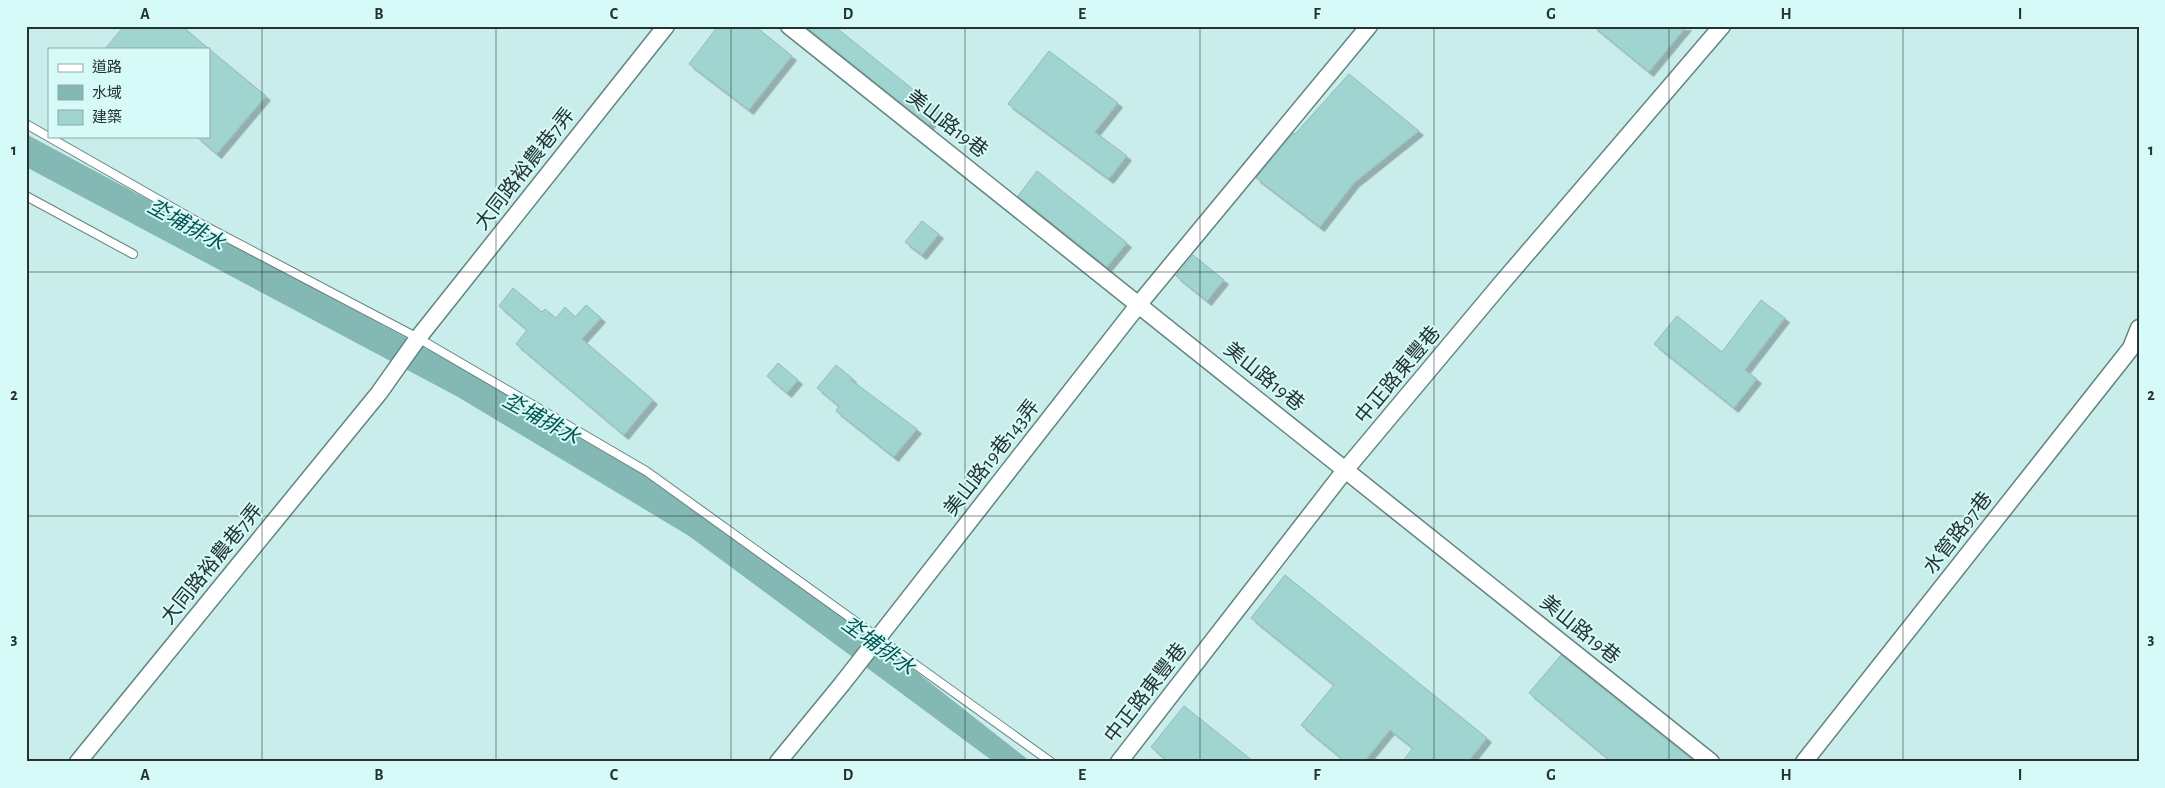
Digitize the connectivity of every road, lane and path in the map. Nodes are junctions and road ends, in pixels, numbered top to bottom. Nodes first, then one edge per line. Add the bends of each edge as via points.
1 (666, 26) edge
2 (789, 26) edge
3 (1369, 26) edge
4 (1722, 26) edge
5 (26, 124) edge
6 (48, 137) edge
7 (51, 138) edge
8 (26, 196) edge
9 (133, 254) dead end
10 (1139, 304) junction
11 (2139, 328) edge
12 (418, 338) junction
13 (1346, 469) junction
14 (879, 637) junction
15 (78, 762) edge
16 (778, 762) edge
17 (1051, 762) edge
18 (1119, 762) edge
19 (1711, 762) edge
20 (1804, 762) edge

1 - 12 street, 大同路裕農巷7弄
2 - 10 street, 美山路19巷
3 - 10 street
4 - 13 street, 中正路東豐巷
5 - 6 lane
7 - 12 lane via 203,225
8 - 9 lane
10 - 13 street, 美山路19巷
10 - 14 street, 美山路19巷143弄
11 - 20 street, 水管路97巷 via 2131,348
12 - 14 lane via 646,471
12 - 15 street, 大同路裕農巷7弄 via 379,393
13 - 18 street, 中正路東豐巷
13 - 19 street, 美山路19巷
14 - 16 street, 美山路19巷143弄
14 - 17 lane

